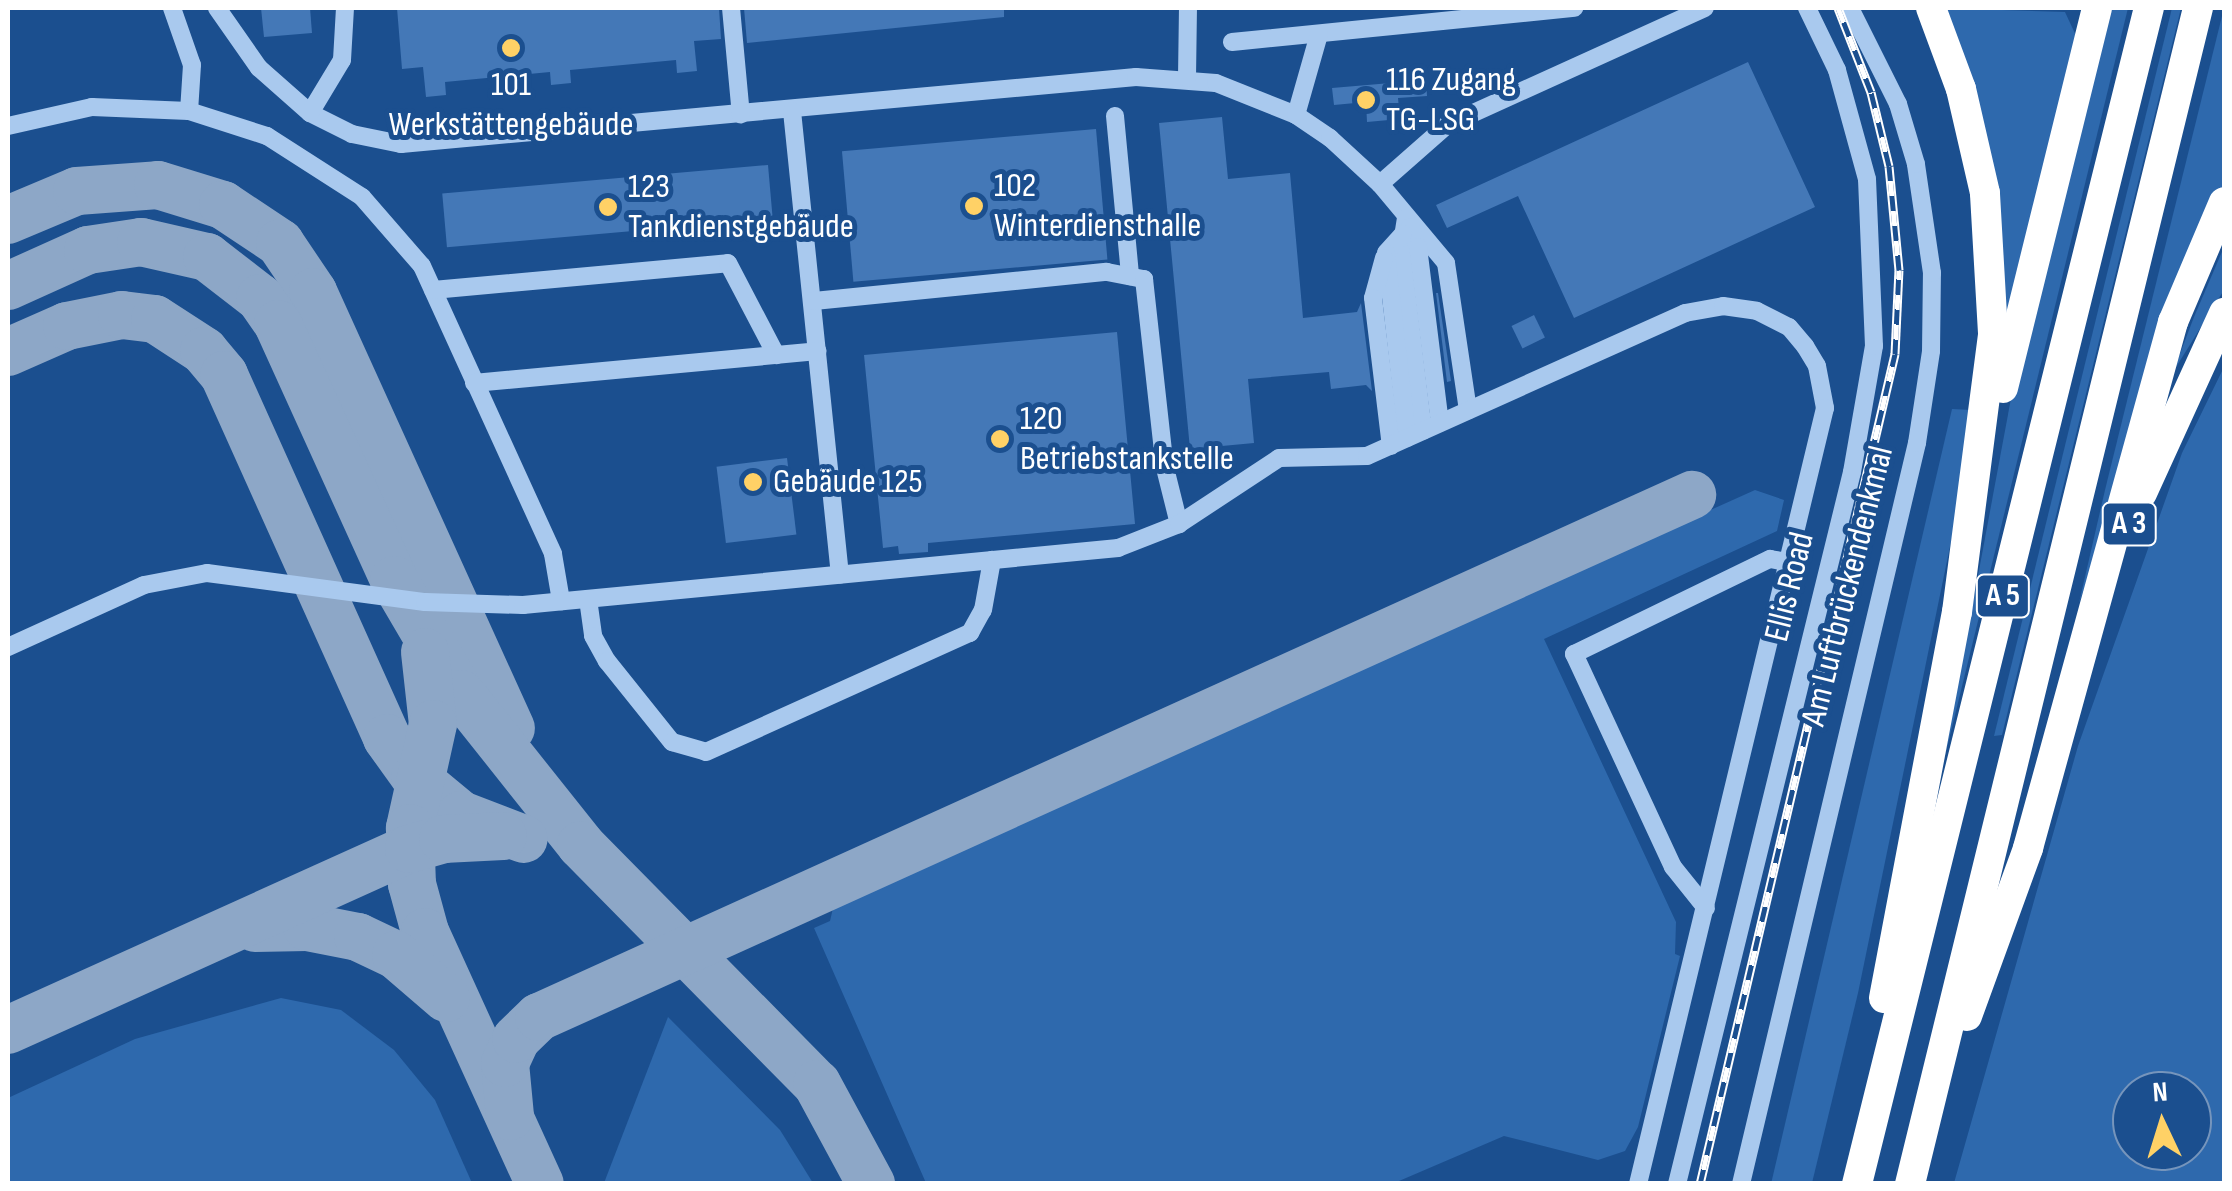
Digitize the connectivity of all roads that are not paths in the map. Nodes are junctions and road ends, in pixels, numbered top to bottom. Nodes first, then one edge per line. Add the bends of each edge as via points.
1 (172, 8) edge
2 (217, 8) edge
3 (345, 8) edge
4 (731, 8) edge
5 (1188, 8) edge
6 (1574, 8) edge
7 (1704, 8) edge
8 (1806, 8) edge
9 (1850, 8) edge
10 (1931, 8) edge
11 (2098, 8) edge
12 (2149, 8) edge
13 (2198, 8) edge
14 (1319, 34) junction
15 (1232, 42) dead end
16 (1188, 78) junction
17 (189, 111) junction
18 (792, 111) junction
19 (310, 112) junction
20 (1296, 114) junction
21 (741, 115) junction
22 (1115, 116) dead end
23 (8, 126) edge
24 (1380, 184) junction
25 (2224, 202) edge
26 (1404, 225) junction
27 (1130, 276) junction
28 (433, 290) junction
29 (814, 301) junction
30 (2224, 313) edge
31 (818, 352) junction
32 (776, 355) junction
33 (474, 383) junction
34 (1468, 410) junction
35 (1415, 434) junction
36 (1978, 478) junction
37 (1178, 524) junction
38 (992, 560) junction
39 (1788, 562) junction
40 (840, 575) junction
41 (588, 599) junction
42 (562, 601) junction
43 (2095, 612) junction
44 (8, 646) edge
45 (1706, 908) junction
46 (1926, 1116) junction
47 (1638, 1184) edge
48 (1677, 1184) edge
49 (1741, 1184) edge
50 (1856, 1184) edge
51 (1910, 1184) edge

1 - 17 street via 192,64
2 - 19 street via 260,68
3 - 19 street via 342,60
4 - 21 street
5 - 16 street
6 - 14 street
7 - 24 street via 1447,125
8 - 48 street, Ellis Road via 1837,70 1867,178 1876,267 1874,346 1852,472
9 - 49 street, Am Luftbrückendenkmal via 1898,104 1916,164 1932,273 1931,351 1917,443
10 - 36 highway, A 5 via 1965,106 1990,244 1993,333
11 - 36 highway, A 5
12 - 50 highway, A 5
13 - 46 highway, A 5
14 - 15 street
14 - 20 street
16 - 18 street via 1123,78
16 - 20 street
17 - 23 street via 92,107
17 - 28 street via 267,136 347,187 403,239
18 - 21 street
18 - 29 street
19 - 21 street via 352,134 402,144
20 - 24 street
22 - 27 street
24 - 26 street
25 - 43 highway via 2173,322
26 - 34 street via 1452,277
26 - 35 street via 1418,247
26 - 35 street via 1386,253 1373,298
27 - 29 street via 1107,272
27 - 37 street via 1144,279
28 - 32 street via 728,263
28 - 33 street
29 - 31 street
30 - 43 highway, A 3 via 2165,436
31 - 32 street
31 - 40 street
32 - 33 street
33 - 42 street via 554,554
34 - 35 street
34 - 39 street via 1696,310 1743,308 1777,320 1817,366 1825,408
35 - 37 street via 1353,458 1279,458
36 - 50 highway, A 5
37 - 38 street via 1118,548
38 - 40 street
38 - 41 street via 984,610 970,633 706,752 672,742 607,662 593,636
39 - 45 street
39 - 45 street via 1770,559 1574,654 1673,867
40 - 41 street
41 - 42 street
42 - 44 street via 451,604 207,573 144,585
43 - 46 highway via 2028,848
45 - 47 street
46 - 51 highway, A 5

